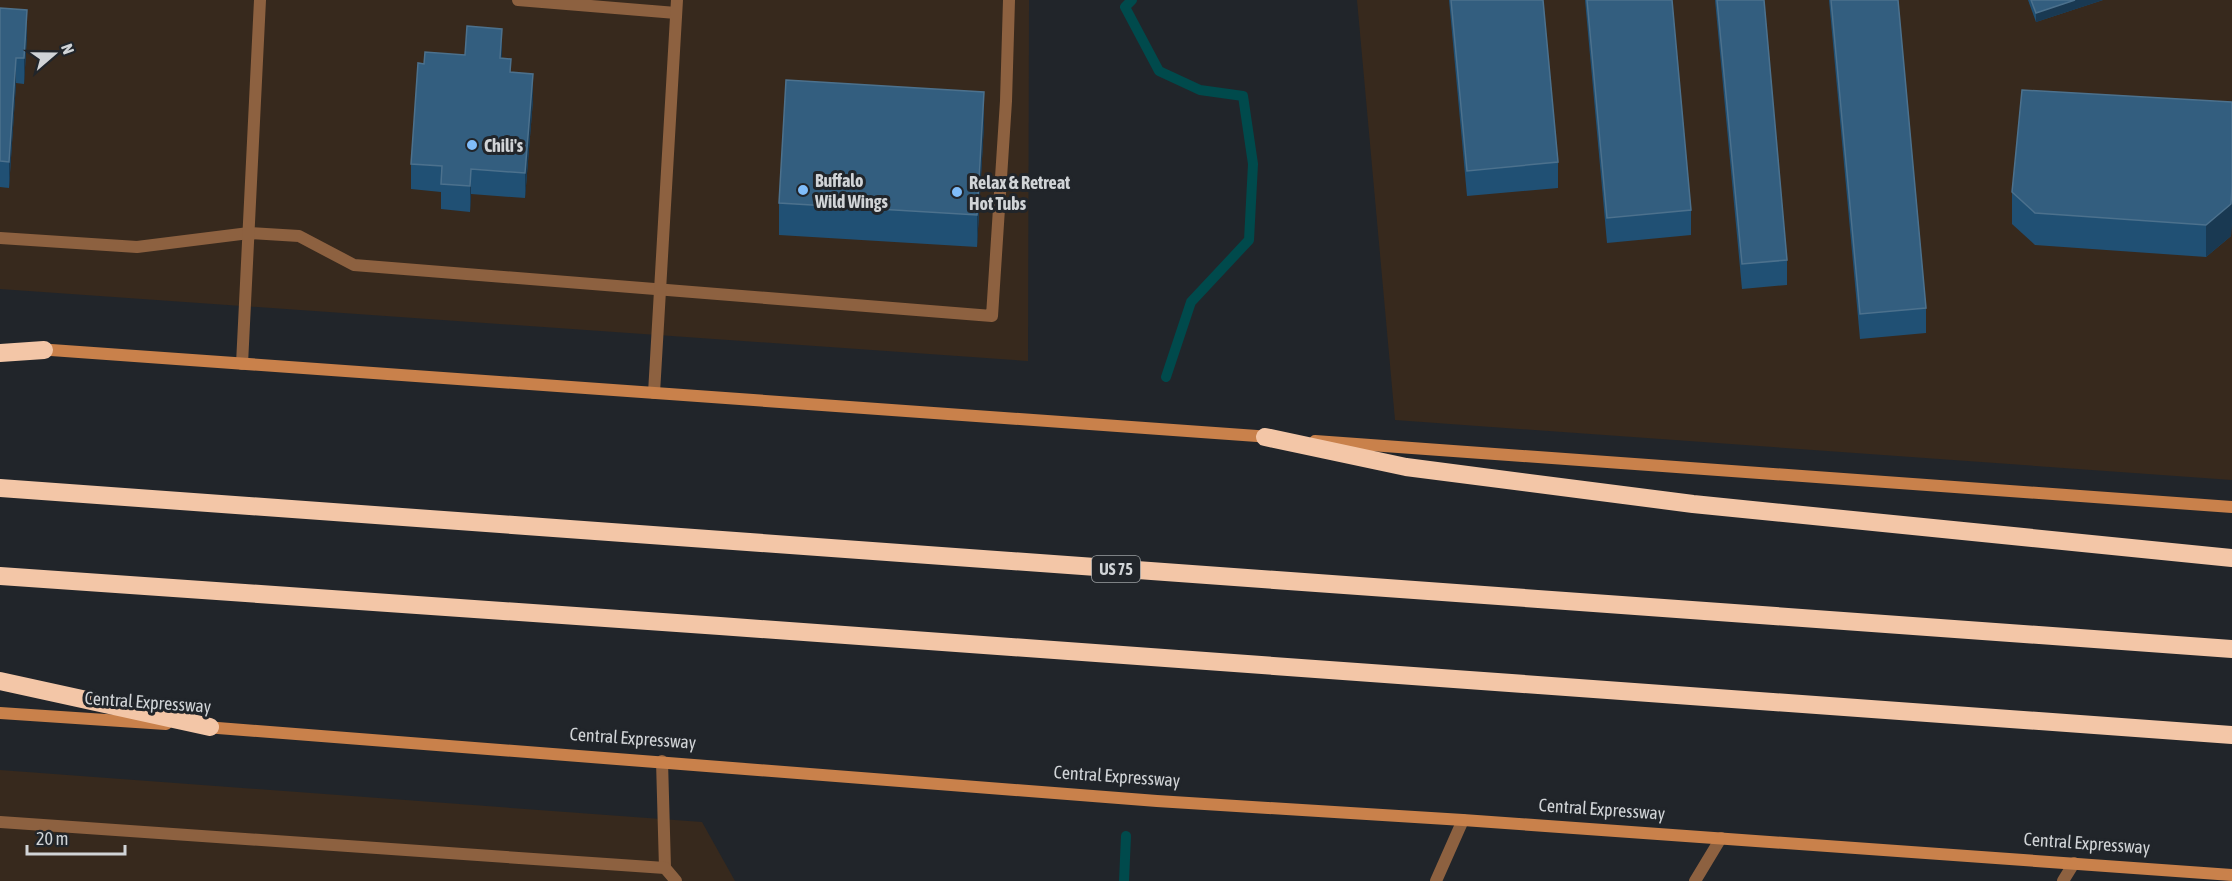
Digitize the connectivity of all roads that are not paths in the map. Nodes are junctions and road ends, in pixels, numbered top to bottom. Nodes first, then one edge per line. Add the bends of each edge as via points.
1 (260, 0) edge
2 (518, 0) edge
3 (1009, 0) edge
4 (677, 6) edge
5 (249, 233) junction
6 (0, 238) edge
7 (659, 290) junction
8 (0, 347) edge
9 (44, 350) junction
10 (0, 353) edge
11 (242, 364) junction
12 (654, 393) junction
13 (1265, 437) junction
14 (0, 488) edge
15 (2232, 507) edge
16 (2232, 558) edge
17 (0, 576) edge
18 (2232, 649) edge
19 (0, 681) edge
20 (0, 713) edge
21 (210, 727) junction
22 (2232, 735) edge
23 (662, 761) junction
24 (1463, 820) junction
25 (0, 822) edge
26 (1721, 838) junction
27 (2074, 863) junction
28 (665, 868) junction
29 (2232, 875) edge
30 (676, 881) edge
31 (1436, 881) edge
32 (1695, 881) edge
33 (2062, 881) edge

1 - 5 street
2 - 4 street
3 - 7 street via 992,316
4 - 7 street
5 - 6 street via 137,247
5 - 7 street via 299,236 354,265
5 - 11 street
7 - 12 street
8 - 9 main road
9 - 10 highway
9 - 11 main road
11 - 12 main road
12 - 13 main road
13 - 15 main road
13 - 16 highway via 1406,467 1693,504
14 - 18 highway, US 75
17 - 22 highway
19 - 21 highway
20 - 21 main road, Central Expressway
21 - 23 main road, Central Expressway
23 - 24 main road, Central Expressway via 1157,801
23 - 28 street
24 - 26 main road, Central Expressway
24 - 31 street
25 - 28 street
26 - 27 main road, Central Expressway
26 - 32 street
27 - 29 main road, Central Expressway
27 - 33 street
28 - 30 street

